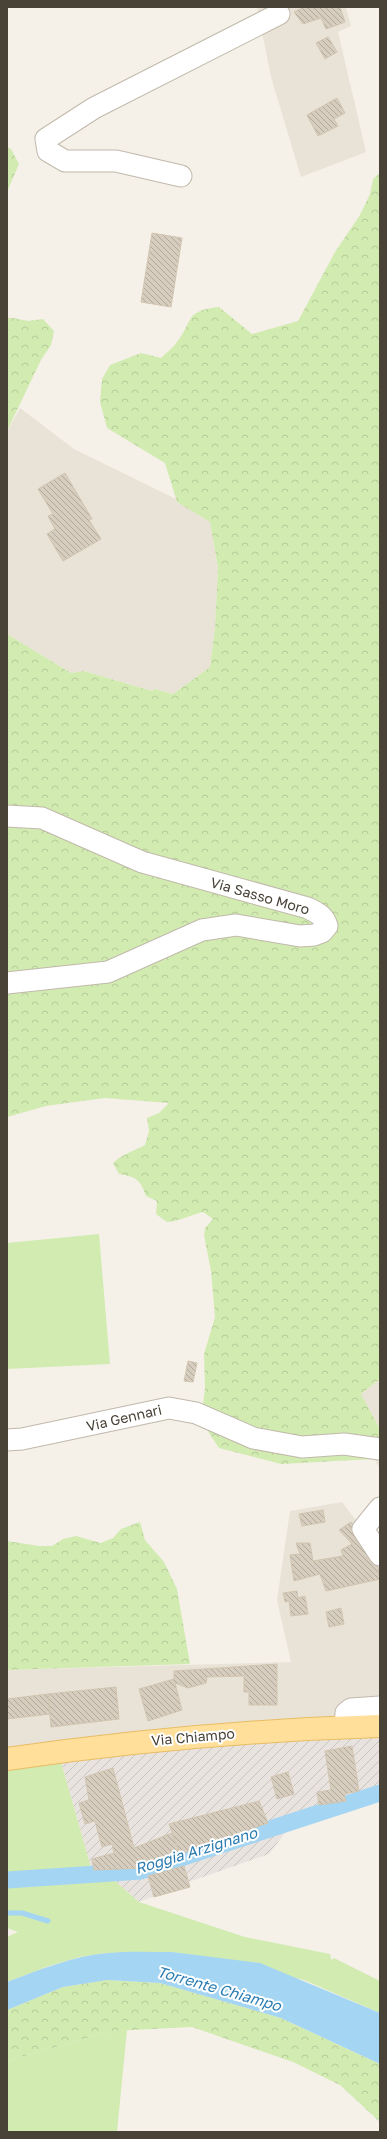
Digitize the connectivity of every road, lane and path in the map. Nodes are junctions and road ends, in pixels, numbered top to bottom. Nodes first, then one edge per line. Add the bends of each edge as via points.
1 (284, 9) edge
2 (181, 176) dead end
3 (7, 816) edge
4 (7, 983) edge
5 (7, 1440) edge
6 (380, 1449) edge
7 (380, 1508) edge
8 (380, 1554) edge
9 (380, 1707) edge
10 (380, 1726) edge
11 (345, 1727) junction
12 (7, 1759) edge

1 - 2 street via 94,108 46,139 48,151 65,161 116,161
3 - 4 street, Via Sasso Moro via 42,818 142,862 308,908 319,913 325,919 326,926 322,932 300,936 236,925 202,930 108,972
5 - 6 street, Via Gennari via 115,1421 169,1408 196,1413 253,1438 302,1447 344,1444
7 - 8 street via 363,1529
9 - 11 street via 351,1709 346,1713
10 - 11 main road, Via Chiampo
11 - 12 main road, Via Chiampo via 160,1739

